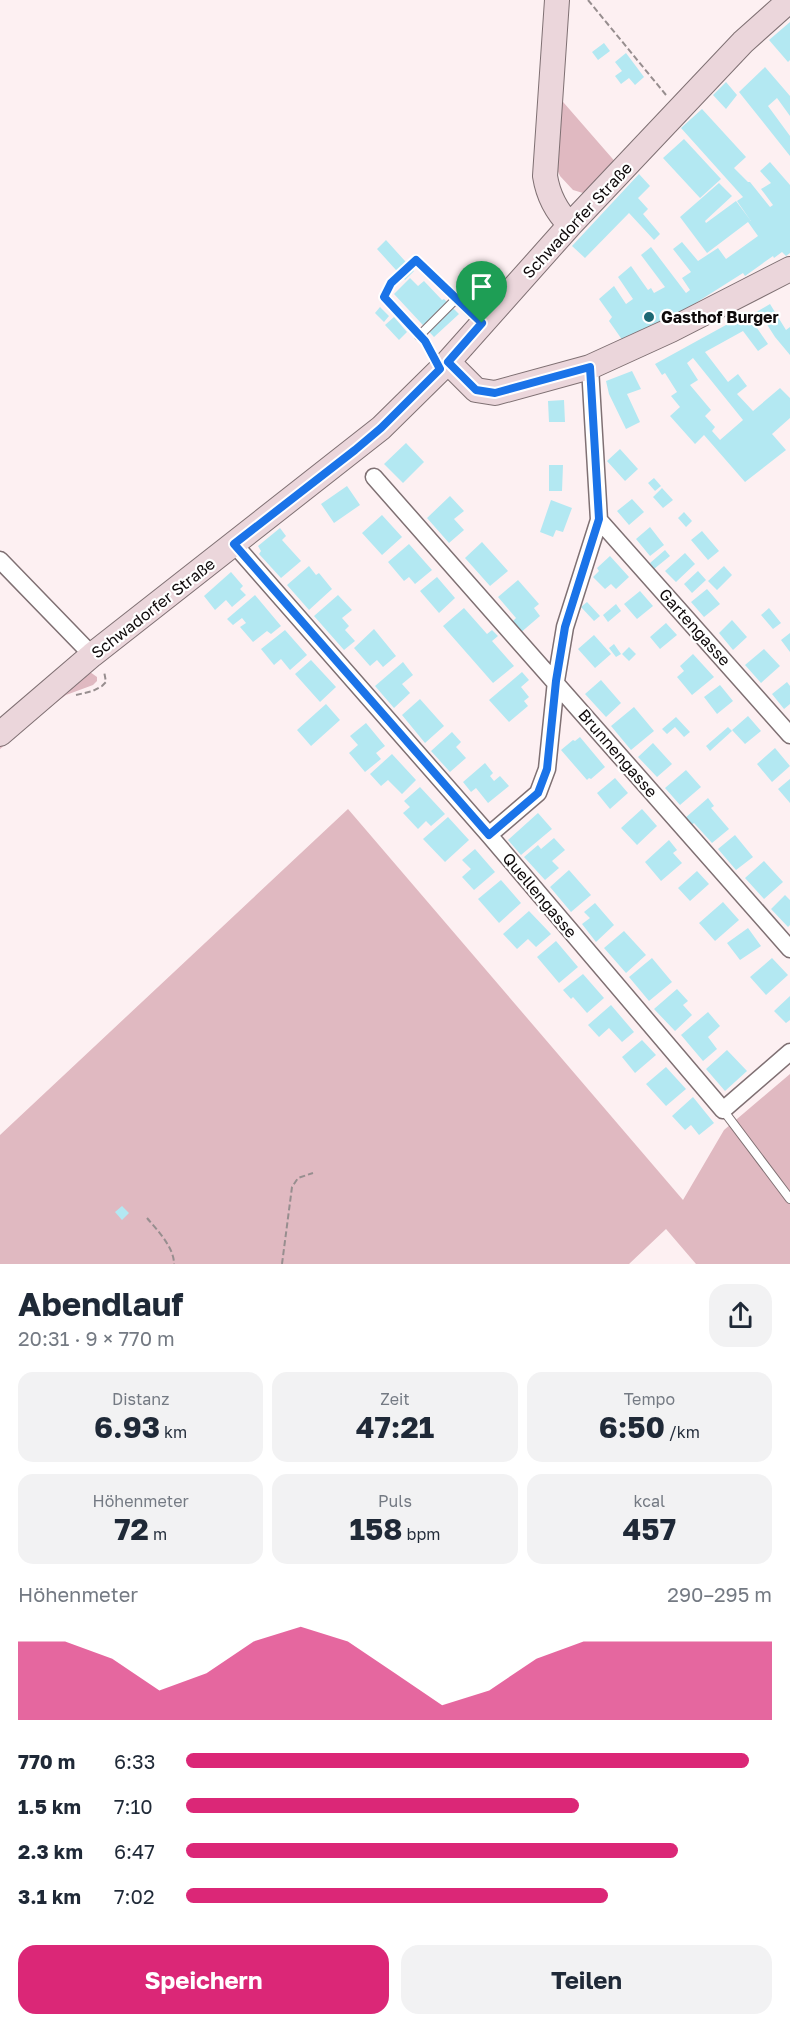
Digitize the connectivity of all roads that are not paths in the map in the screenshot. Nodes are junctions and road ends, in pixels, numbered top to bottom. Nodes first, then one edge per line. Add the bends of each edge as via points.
1 (557, 0) edge
2 (790, 0) edge
3 (578, 217) junction
4 (790, 269) edge
5 (456, 299) junction
6 (482, 323) junction
7 (420, 336) junction
8 (444, 366) junction
9 (590, 367) junction
10 (374, 477) dead end
11 (599, 519) junction
12 (234, 544) junction
13 (0, 560) edge
14 (92, 655) junction
15 (556, 681) junction
16 (0, 734) edge
17 (790, 735) edge
18 (489, 835) junction
19 (790, 949) edge
20 (790, 1052) edge
21 (723, 1110) junction
22 (790, 1199) edge

1 - 3 main road via 545,159
2 - 3 main road, Schwadorfer Straße via 743,42
3 - 6 main road, Schwadorfer Straße
4 - 9 main road
5 - 6 lane
5 - 7 lane
5 - 7 lane via 416,260 391,283 384,297
6 - 8 main road, Schwadorfer Straße
7 - 8 lane
8 - 9 main road via 476,390 495,393
8 - 12 main road, Schwadorfer Straße via 364,442
9 - 11 street
10 - 15 street, Brunnengasse
11 - 15 street via 565,627
11 - 17 street, Gartengasse
12 - 14 main road, Schwadorfer Straße
12 - 18 street, Quellengasse
13 - 14 street
14 - 16 main road, Schwadorfer Straße
15 - 18 street via 547,769 538,793
15 - 19 street, Brunnengasse
18 - 21 street, Quellengasse
20 - 21 street
21 - 22 lane, Quellengasse

